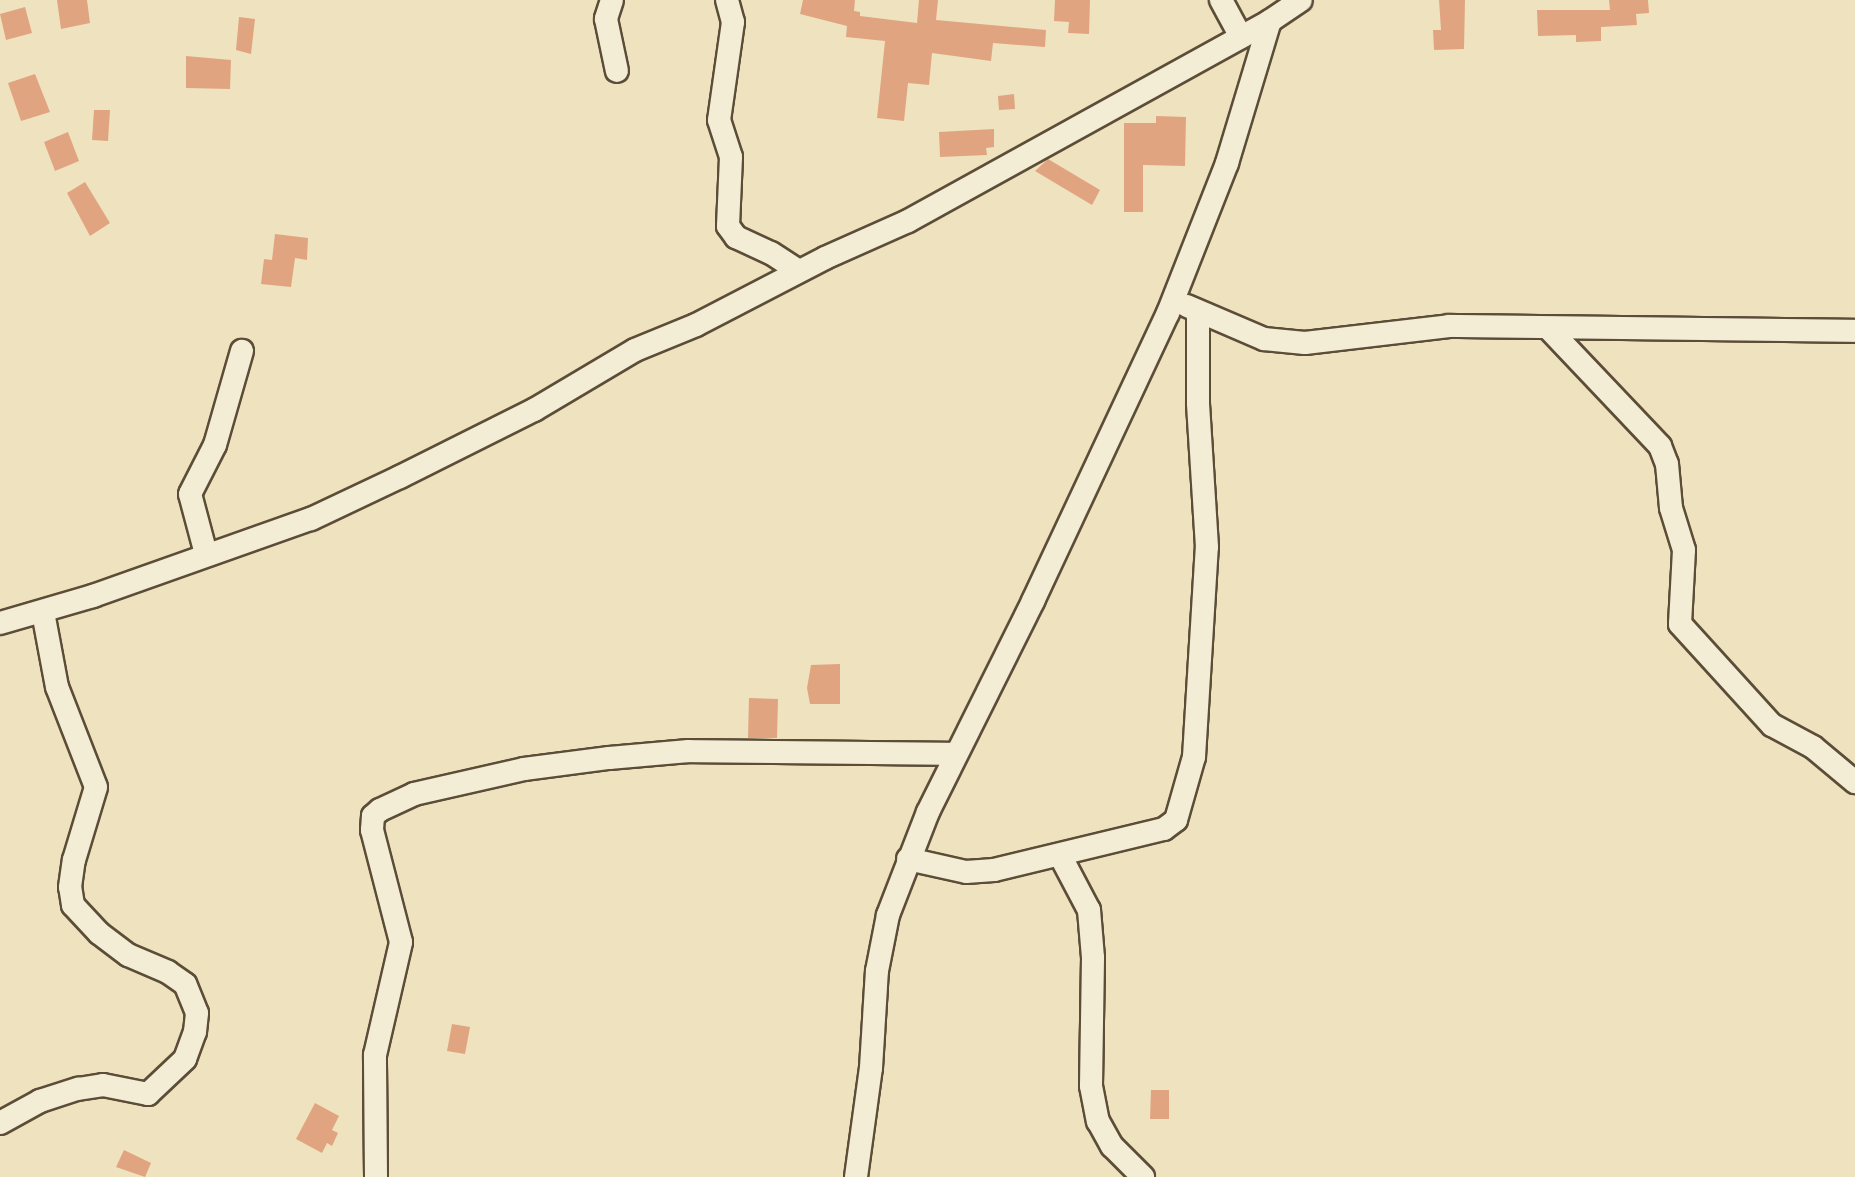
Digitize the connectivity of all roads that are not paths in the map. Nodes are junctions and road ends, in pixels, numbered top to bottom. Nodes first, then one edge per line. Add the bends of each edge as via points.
1 (612, 0) edge
2 (727, 0) edge
3 (1221, 0) edge
4 (1301, 0) edge
5 (1270, 21) junction
6 (1241, 37) junction
7 (617, 71) dead end
8 (799, 272) junction
9 (1173, 298) junction
10 (1198, 312) junction
11 (1550, 330) junction
12 (1855, 331) edge
13 (242, 351) dead end
14 (207, 554) junction
15 (43, 612) junction
16 (0, 623) edge
17 (956, 754) junction
18 (1855, 782) edge
19 (1061, 857) junction
20 (908, 859) junction
21 (0, 1123) edge
22 (376, 1177) edge
23 (856, 1177) edge
24 (1143, 1177) edge

1 - 7 street via 606,19
2 - 8 street via 733,22 719,120 731,157 728,226 736,237 771,253
3 - 6 street
4 - 5 street
5 - 6 street
5 - 9 street via 1227,163
6 - 8 street via 929,210
8 - 14 street via 696,326 635,351 525,414 389,482 311,519
9 - 10 street
9 - 17 street via 1033,601
10 - 11 street via 1264,339 1305,343 1449,327
10 - 19 street via 1198,403 1207,547 1194,757 1183,802 1176,820 1164,829 1102,842
11 - 12 street
11 - 18 street via 1660,446 1667,464 1671,508 1684,550 1680,624 1772,725 1813,747
13 - 14 street via 215,445 190,494
14 - 15 street
15 - 16 street
15 - 21 street via 57,687 96,787 74,860 70,887 74,905 99,933 128,955 185,984 197,1013 185,1059 148,1094 103,1085 78,1089 40,1101
17 - 20 street
17 - 22 street via 689,751 609,758 524,768 414,794 380,810 373,816 372,830 401,942 375,1055
19 - 20 street via 966,872
19 - 24 street via 1089,910 1093,958 1091,1086 1098,1121 1112,1146
20 - 23 street via 888,915 877,971 872,1068

